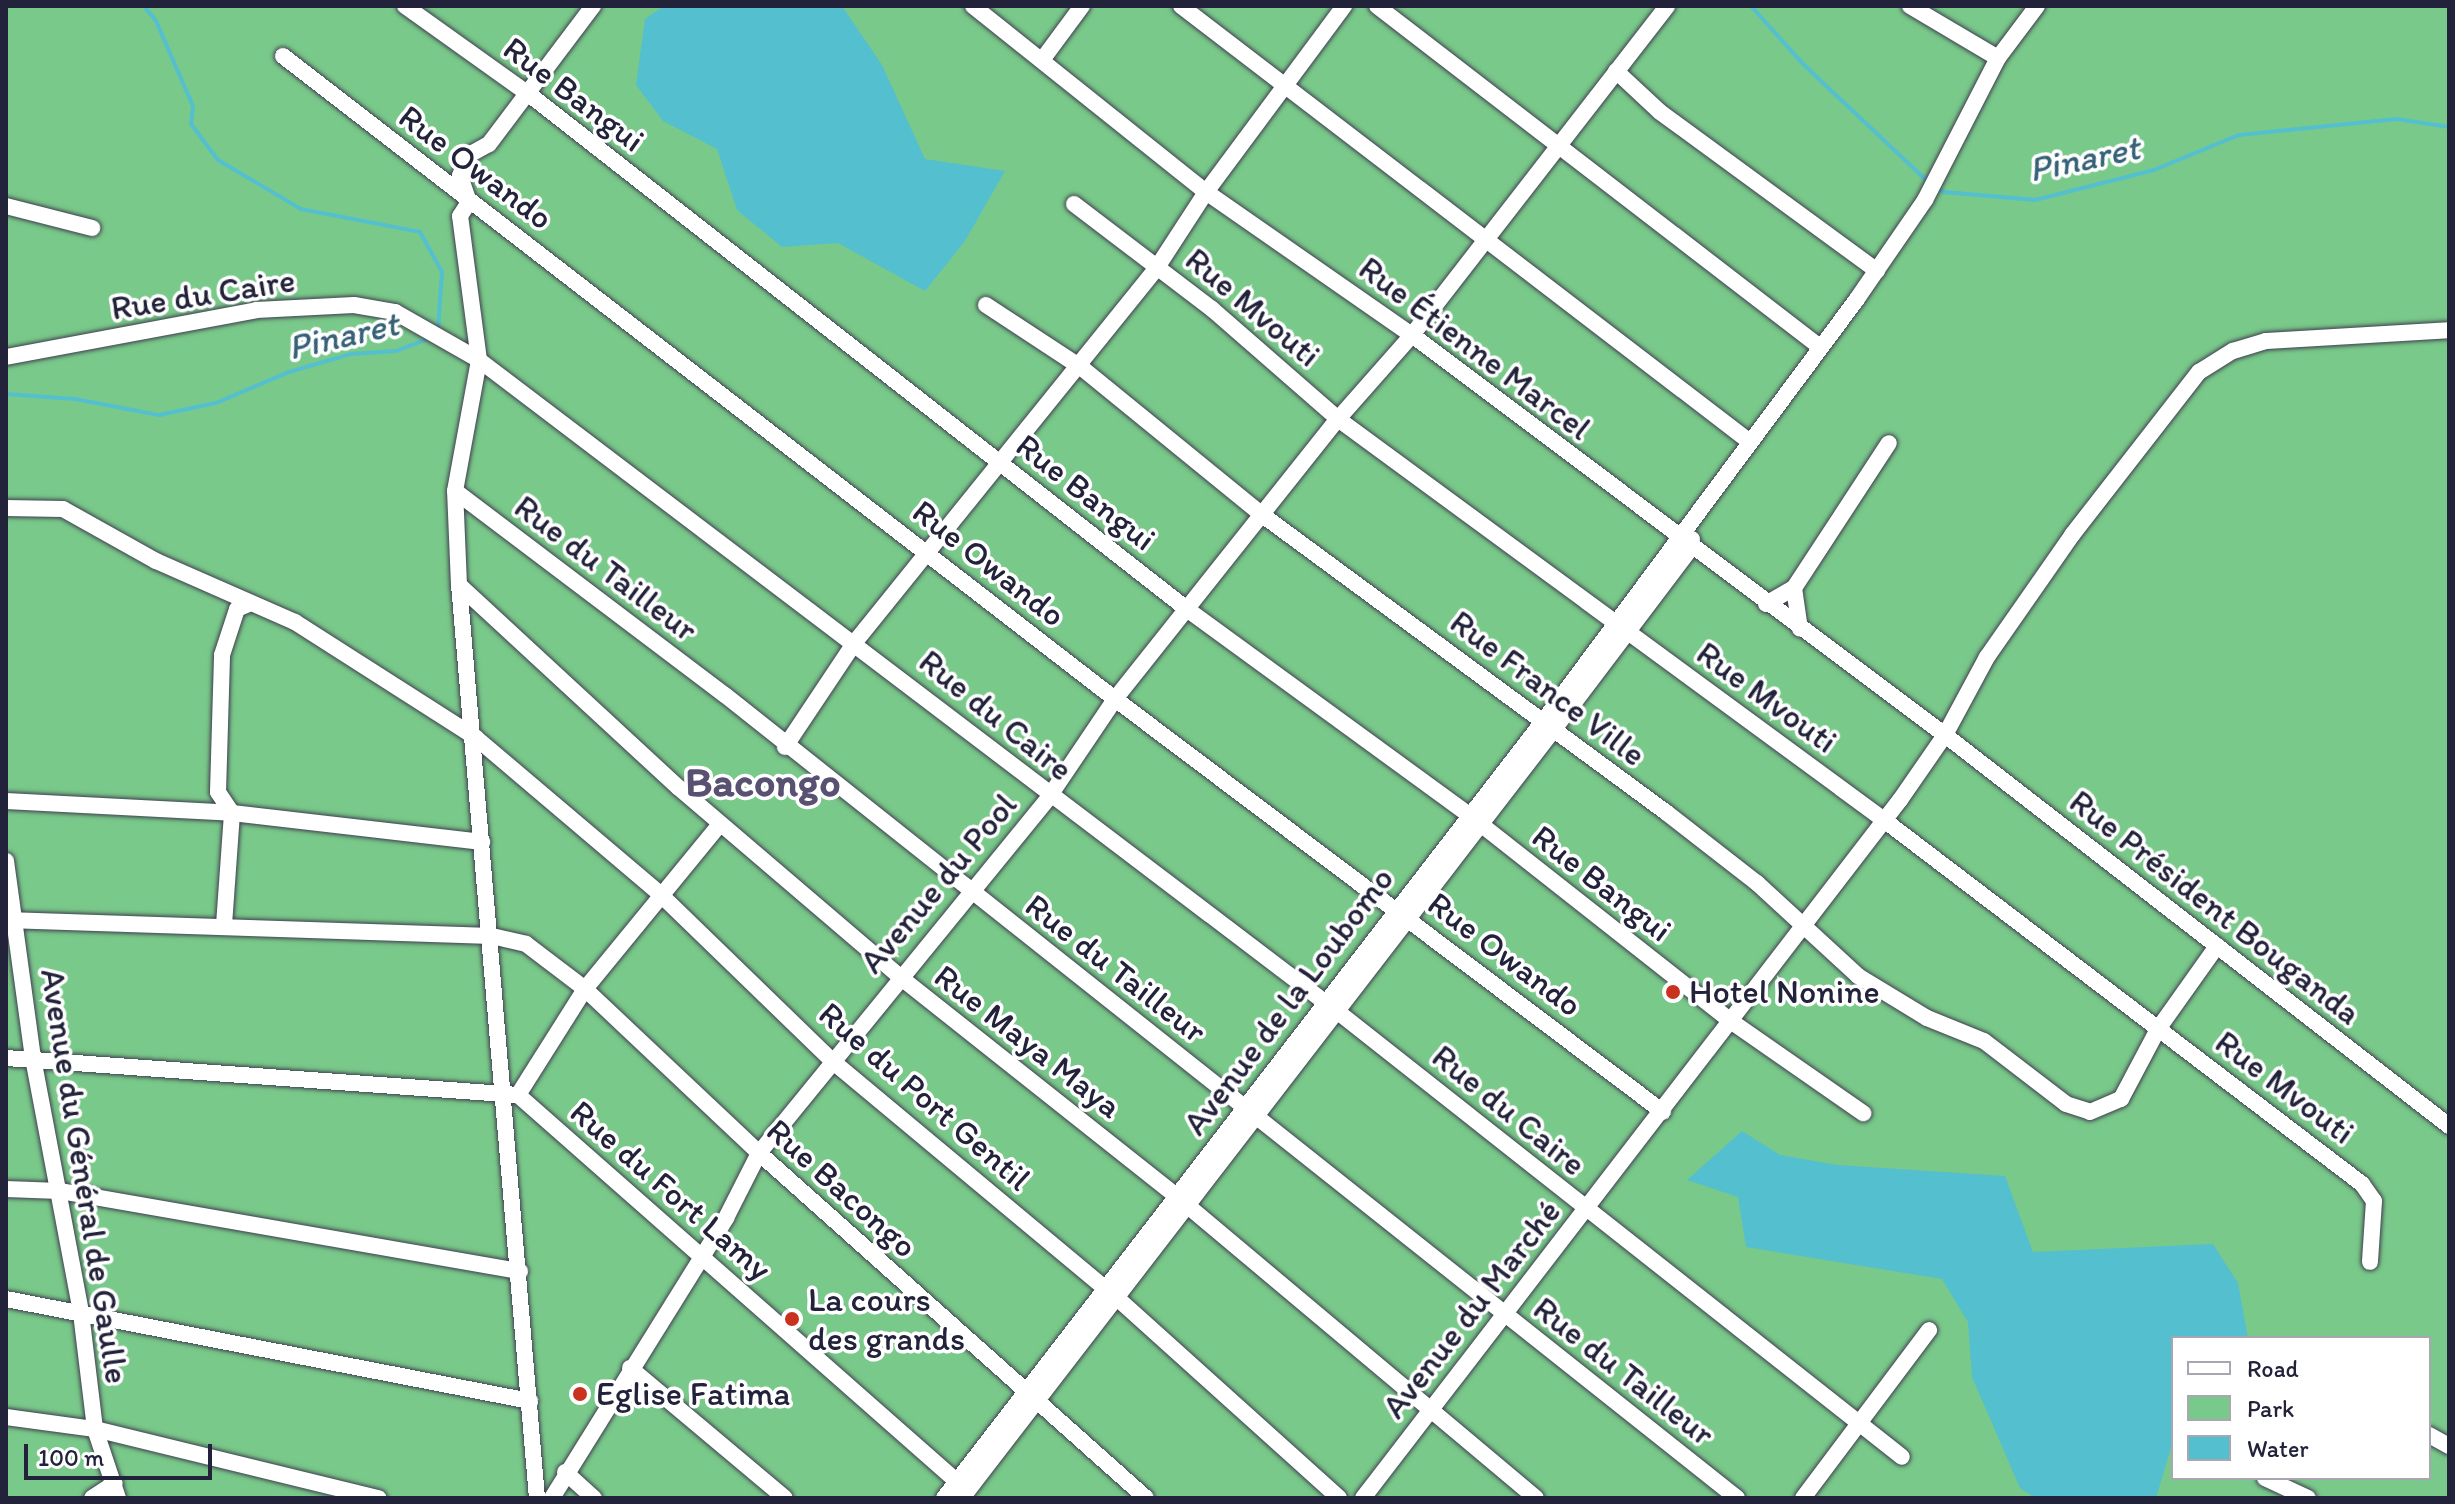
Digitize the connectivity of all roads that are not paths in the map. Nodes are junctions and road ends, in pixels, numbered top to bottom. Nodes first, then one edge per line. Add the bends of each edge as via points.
1 (405, 6) edge
2 (593, 6) edge
3 (973, 6) edge
4 (1082, 6) edge
5 (1181, 6) edge
6 (1344, 6) edge
7 (1377, 6) edge
8 (1667, 6) edge
9 (1910, 6) edge
10 (2037, 6) edge
11 (283, 56) dead end
12 (1998, 58) junction
13 (1042, 60) junction
14 (1616, 71) junction
15 (1285, 86) junction
16 (530, 95) junction
17 (1557, 143) junction
18 (1206, 192) junction
19 (469, 202) junction
20 (1074, 204) dead end
21 (6, 206) edge
22 (92, 228) dead end
23 (1487, 240) junction
24 (1158, 266) junction
25 (1877, 271) junction
26 (986, 305) dead end
27 (2449, 330) edge
28 (1412, 335) junction
29 (1820, 347) junction
30 (6, 357) edge
31 (479, 360) junction
32 (1082, 368) junction
33 (1338, 419) junction
34 (1750, 442) junction
35 (1889, 443) dead end
36 (996, 461) junction
37 (455, 491) junction
38 (6, 508) edge
39 (1261, 514) junction
40 (1685, 544) junction
41 (926, 551) junction
42 (459, 585) junction
43 (1794, 588) junction
44 (251, 603) junction
45 (1766, 604) junction
46 (1188, 610) junction
47 (1620, 627) junction
48 (1800, 629) junction
49 (855, 642) junction
50 (1115, 699) junction
51 (1549, 724) junction
52 (1945, 735) junction
53 (475, 737) junction
54 (785, 747) junction
55 (1049, 797) junction
56 (6, 801) edge
57 (232, 813) junction
58 (1475, 820) junction
59 (1884, 820) junction
60 (720, 824) junction
61 (482, 842) junction
62 (6, 861) edge
63 (970, 893) junction
64 (660, 894) junction
65 (1396, 909) junction
66 (1410, 918) junction
67 (10, 920) edge
68 (224, 925) junction
69 (1805, 926) junction
70 (492, 936) junction
71 (2217, 946) junction
72 (900, 977) junction
73 (585, 989) junction
74 (1332, 1007) junction
75 (1732, 1022) junction
76 (2158, 1029) junction
77 (6, 1058) edge
78 (33, 1058) junction
79 (831, 1060) junction
80 (511, 1094) junction
81 (1251, 1112) junction
82 (1663, 1112) junction
83 (1863, 1113) dead end
84 (2449, 1126) edge
85 (759, 1153) junction
86 (6, 1189) edge
87 (60, 1191) junction
88 (1182, 1202) junction
89 (1586, 1210) junction
90 (700, 1254) junction
91 (2370, 1262) dead end
92 (520, 1271) junction
93 (1111, 1294) junction
94 (6, 1299) edge
95 (81, 1313) junction
96 (1504, 1314) junction
97 (1929, 1330) dead end
98 (630, 1368) junction
99 (1032, 1399) junction
100 (530, 1401) junction
101 (1430, 1410) junction
102 (6, 1417) edge
103 (1859, 1424) junction
104 (95, 1429) junction
105 (2431, 1436) edge
106 (2449, 1446) edge
107 (1902, 1457) dead end
108 (565, 1472) junction
109 (2269, 1480) edge
110 (117, 1490) edge
111 (965, 1492) edge
112 (92, 1498) edge
113 (379, 1498) edge
114 (537, 1498) edge
115 (552, 1498) edge
116 (594, 1498) edge
117 (785, 1498) edge
118 (944, 1498) edge
119 (1146, 1498) edge
120 (1339, 1498) edge
121 (1363, 1498) edge
122 (1536, 1498) edge
123 (1737, 1498) edge
124 (1803, 1498) edge
125 (2308, 1498) edge

1 - 16 street, Rue Bangui
2 - 16 street
3 - 13 street, Rue Étienne Marcel
4 - 13 street
5 - 15 street
6 - 15 street
7 - 17 street
8 - 14 street, Avenue du Pool
9 - 12 street
10 - 12 street
11 - 19 street, Rue Owando
12 - 25 street via 1925,200
13 - 18 street, Rue Étienne Marcel
14 - 17 street, Avenue du Pool
14 - 25 street via 1660,112
15 - 18 street
15 - 23 street
16 - 19 street via 489,144 467,156 460,176
16 - 36 street, Rue Bangui
17 - 23 street, Avenue du Pool
17 - 29 street
18 - 24 street
18 - 28 street, Rue Étienne Marcel
19 - 31 street via 460,216
19 - 41 street, Rue Owando
20 - 24 street, Rue Mvouti
21 - 22 street
23 - 28 street, Avenue du Pool
23 - 34 street
24 - 32 street
24 - 33 street, Rue Mvouti
25 - 29 street
26 - 32 street, Rue France Ville
27 - 52 street, Avenue du Marché via 2266,341 2233,351 2199,372 2072,535 1987,657
28 - 33 street, Avenue du Pool
28 - 40 street, Rue Étienne Marcel
29 - 34 street
30 - 31 street, Rue du Caire via 256,310 354,305 395,312
31 - 37 street
31 - 49 street, Rue du Caire
32 - 36 street
32 - 39 street, Rue France Ville
33 - 39 street, Avenue du Pool
33 - 47 street, Rue Mvouti
34 - 40 street via 1694,516
35 - 43 street
36 - 41 street
36 - 46 street, Rue Bangui
37 - 42 street
37 - 54 street, Rue du Tailleur via 725,695
38 - 44 street, Rue du Port Gentil via 63,509 156,561
39 - 46 street, Avenue du Pool
39 - 51 street, Rue France Ville
40 - 45 street, Rue Étienne Marcel
40 - 47 street, Avenue de la Loubomo
41 - 49 street
41 - 50 street, Rue Owando
42 - 53 street
42 - 60 street, Rue Maya Maya
43 - 45 street
43 - 48 street
44 - 53 street, Rue du Port Gentil via 342,649
44 - 57 street via 237,609 222,655 218,792
45 - 48 street, Rue Étienne Marcel
46 - 50 street, Avenue du Pool
46 - 58 street, Rue Bangui
47 - 51 street, Avenue de la Loubomo
47 - 59 street, Rue Mvouti
48 - 52 street, Rue Étienne Marcel
49 - 54 street
49 - 55 street, Rue du Caire
50 - 55 street, Avenue du Pool
50 - 65 street, Rue Owando
51 - 58 street, Avenue de la Loubomo
51 - 69 street, Rue France Ville via 1757,883
52 - 59 street, Avenue du Marché
52 - 71 street, Rue Président Bouganda
53 - 61 street
53 - 64 street, Rue du Port Gentil
54 - 63 street, Rue du Tailleur
55 - 63 street, Avenue du Pool
55 - 74 street, Rue du Caire
56 - 57 street
57 - 61 street
57 - 68 street
58 - 65 street, Avenue de la Loubomo
58 - 66 street, Avenue de la Loubomo
58 - 75 street, Rue Bangui
59 - 69 street, Avenue du Marché
59 - 76 street, Rue Mvouti
60 - 64 street
60 - 72 street, Rue Maya Maya
61 - 70 street
62 - 67 street, Avenue du Général de Gaulle
63 - 72 street, Avenue du Pool
63 - 81 street, Rue du Tailleur
64 - 73 street
64 - 79 street, Rue du Port Gentil
65 - 66 street, Rue Owando
65 - 74 street, Avenue de la Loubomo
66 - 74 street, Avenue de la Loubomo
66 - 82 street, Rue Owando
67 - 68 street, Rue Bacongo
67 - 78 street, Avenue du Général de Gaulle
68 - 70 street, Rue Bacongo
69 - 75 street, Avenue du Marché
69 - 76 street, Rue France Ville via 1858,976 1927,1018 1984,1041 2078,1111 2090,1112 2121,1099
70 - 73 street, Rue Bacongo via 526,944
70 - 80 street
71 - 76 street
71 - 84 street, Rue Président Bouganda
72 - 79 street, Avenue du Pool
72 - 88 street, Rue Maya Maya
73 - 80 street
73 - 85 street, Rue Bacongo
74 - 81 street, Avenue de la Loubomo
74 - 89 street, Rue du Caire
75 - 82 street, Avenue du Marché
75 - 83 street, Rue Bangui
76 - 91 street, Rue Mvouti via 2369,1190 2374,1201
77 - 78 street
78 - 80 street
78 - 87 street, Avenue du Général de Gaulle
79 - 85 street, Avenue du Pool
79 - 93 street, Rue du Port Gentil
80 - 90 street, Rue du Fort Lamy
80 - 92 street
81 - 88 street, Avenue de la Loubomo
81 - 96 street, Rue du Tailleur
82 - 89 street, Avenue du Marché
85 - 90 street, Avenue du Pool via 726,1218
85 - 99 street, Rue Bacongo
86 - 87 street
87 - 92 street
87 - 95 street, Avenue du Général de Gaulle
88 - 93 street, Avenue de la Loubomo
88 - 101 street, Rue Maya Maya
89 - 96 street, Avenue du Marché
89 - 103 street, Rue du Caire
90 - 98 street, Avenue du Pool
90 - 111 street, Rue du Fort Lamy
92 - 100 street
93 - 99 street, Avenue de la Loubomo
93 - 120 street, Rue du Port Gentil
94 - 95 street
95 - 100 street
95 - 104 street, Avenue du Général de Gaulle
96 - 101 street, Avenue du Marché
96 - 123 street, Rue du Tailleur
97 - 103 street
98 - 108 street, Avenue du Pool
98 - 117 street
99 - 111 street, Avenue de la Loubomo
99 - 119 street, Rue Bacongo
100 - 114 street
101 - 121 street, Avenue du Marché
101 - 122 street, Rue Maya Maya
102 - 104 street
103 - 107 street, Rue du Caire
103 - 124 street
104 - 110 street, Avenue du Général de Gaulle
104 - 113 street
105 - 106 street
108 - 115 street, Avenue du Pool
108 - 116 street
109 - 125 street
110 - 112 street
111 - 118 street, Avenue de la Loubomo

